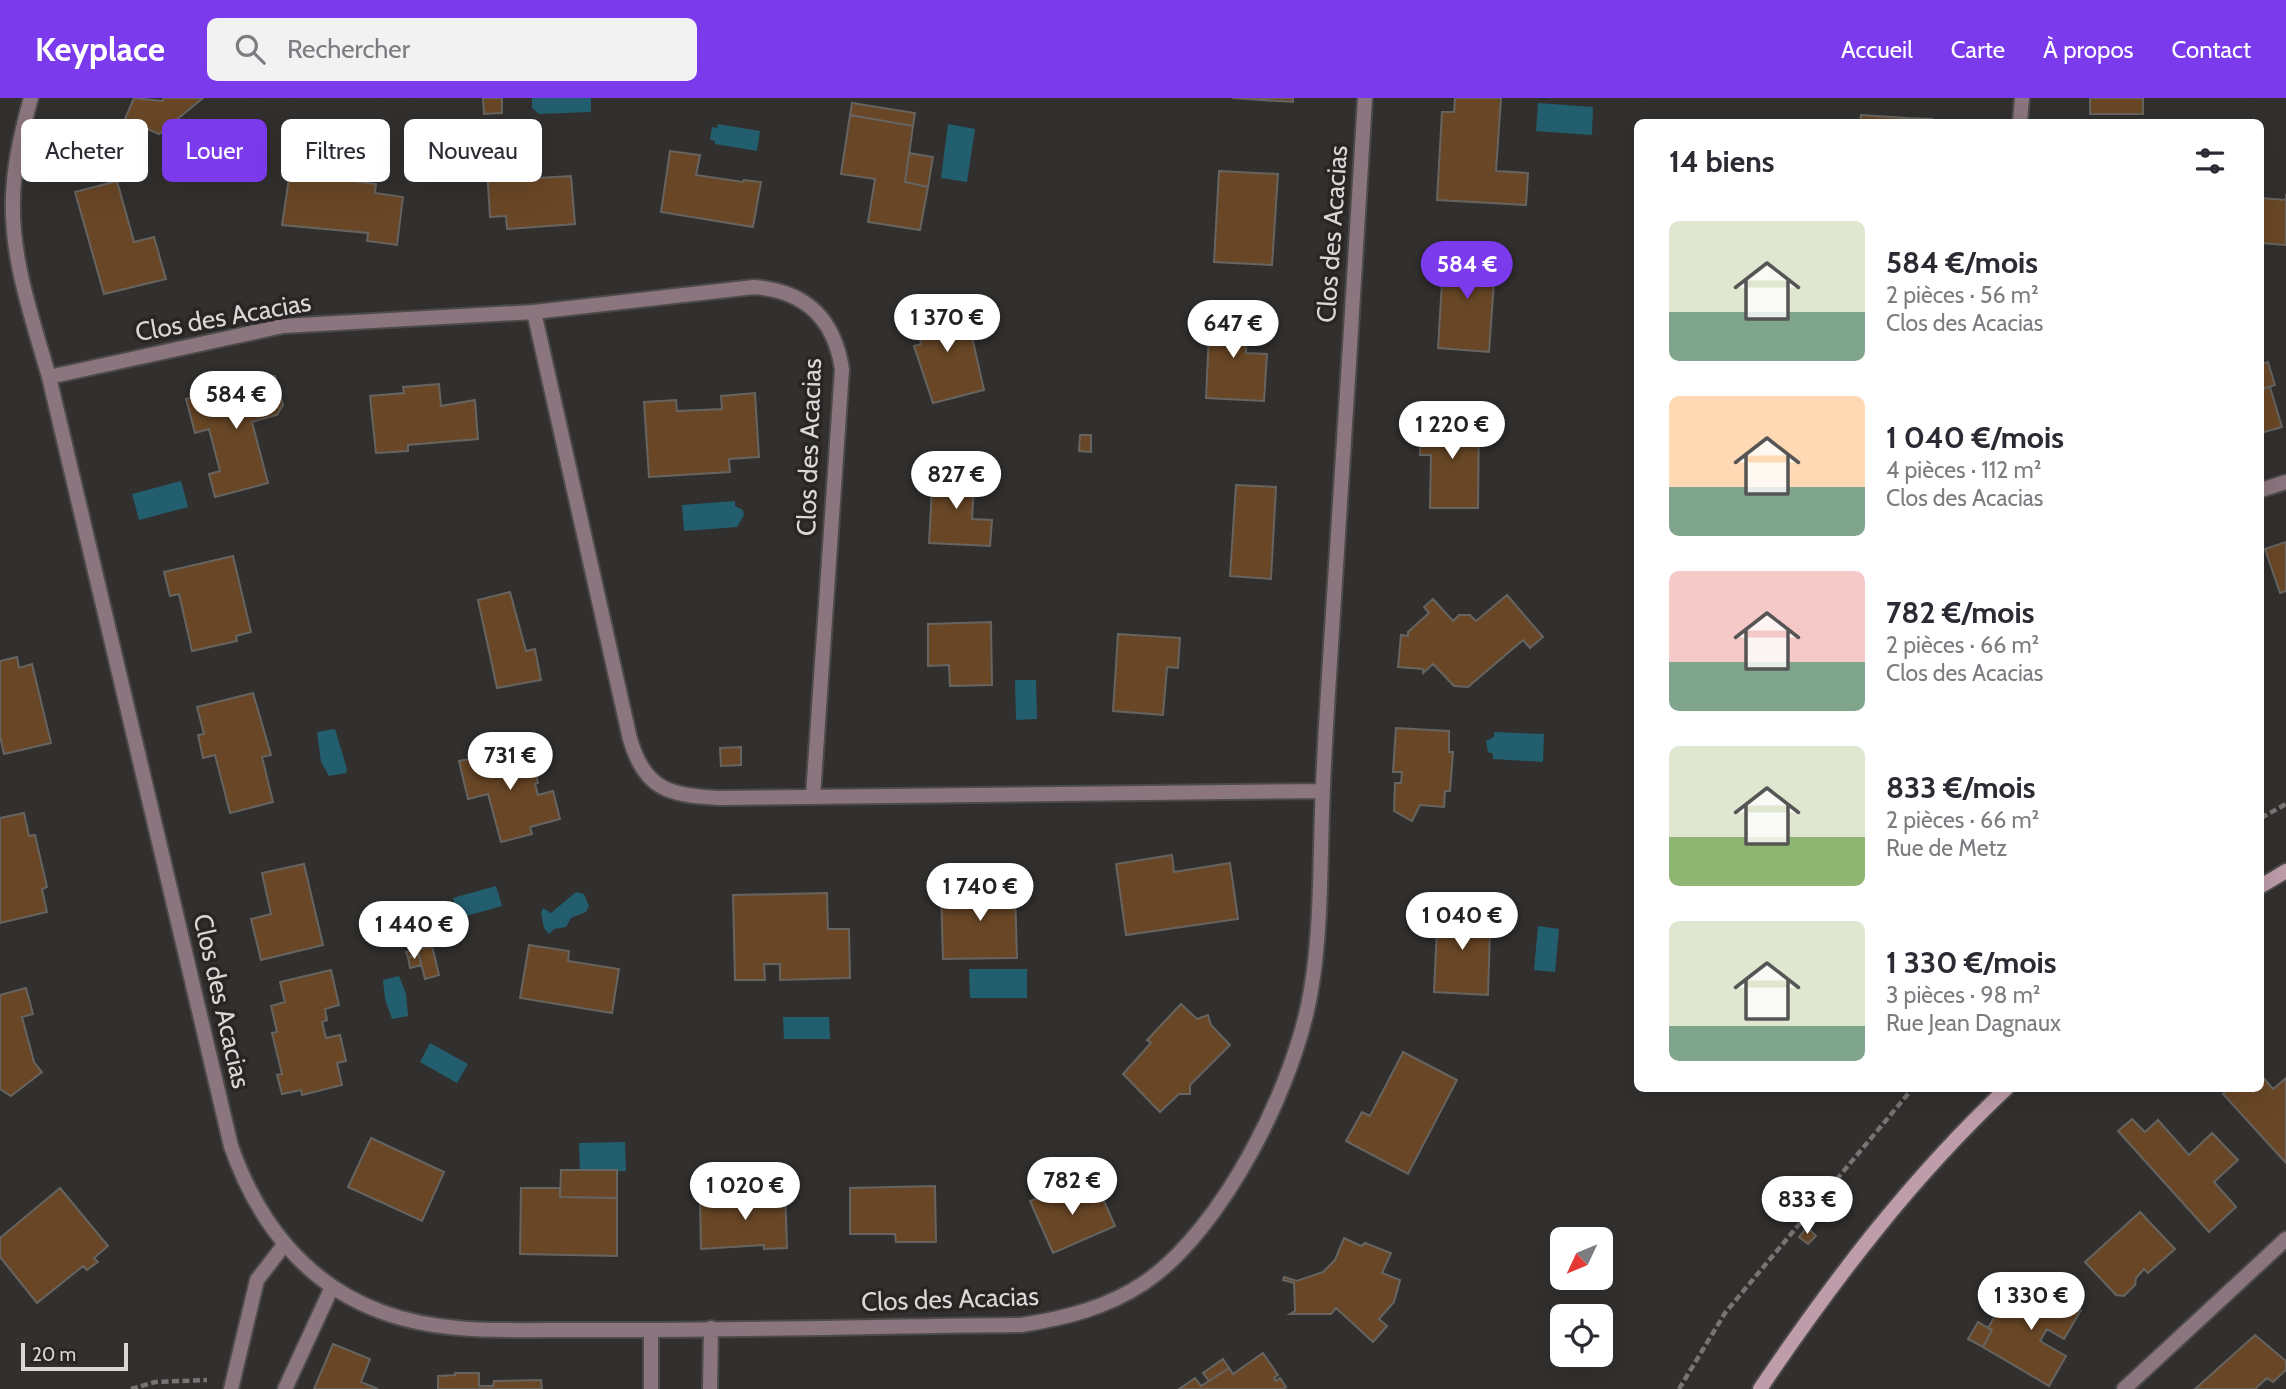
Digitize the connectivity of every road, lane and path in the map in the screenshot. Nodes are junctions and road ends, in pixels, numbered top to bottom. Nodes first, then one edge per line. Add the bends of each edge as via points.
1 (31, 98) edge
2 (1365, 98) edge
3 (2022, 98) edge
4 (2021, 119) edge
5 (534, 312) junction
6 (49, 377) junction
7 (2286, 482) edge
8 (2264, 490) edge
9 (1322, 791) junction
10 (813, 796) junction
11 (2286, 804) edge
12 (2264, 816) edge
13 (2286, 871) edge
14 (2264, 884) edge
15 (1910, 1092) edge
16 (2003, 1092) edge
17 (2286, 1239) edge
18 (284, 1245) junction
19 (332, 1287) junction
20 (711, 1328) junction
21 (651, 1330) junction
22 (231, 1388) edge
23 (131, 1389) edge
24 (285, 1389) edge
25 (651, 1389) edge
26 (710, 1389) edge
27 (1679, 1389) edge
28 (1760, 1389) edge
29 (2124, 1389) edge

1 - 6 street, Clos des Acacias via 13,184 15,232 21,279
2 - 9 street, Clos des Acacias
3 - 4 street
5 - 6 street, Clos des Acacias via 283,326
5 - 10 street via 629,739 643,771 655,784 688,796
5 - 10 street, Clos des Acacias via 761,288 800,300 834,336 842,369
6 - 18 street, Clos des Acacias via 231,1146 244,1182
7 - 8 street
9 - 10 street
9 - 20 street, Clos des Acacias via 1317,953 1301,1032 1255,1146 1208,1219 1178,1254 1145,1282 1108,1303 1066,1318 1021,1325
11 - 12 path
13 - 14 main road
15 - 27 path via 1725,1313
16 - 28 main road via 1884,1218 1812,1311
17 - 29 street
18 - 19 street, Clos des Acacias
18 - 22 street via 257,1280
19 - 21 street, Clos des Acacias via 417,1323 457,1328
19 - 24 street
20 - 21 street, Clos des Acacias
20 - 26 street
21 - 25 street
22 - 23 path via 207,1380 155,1382

